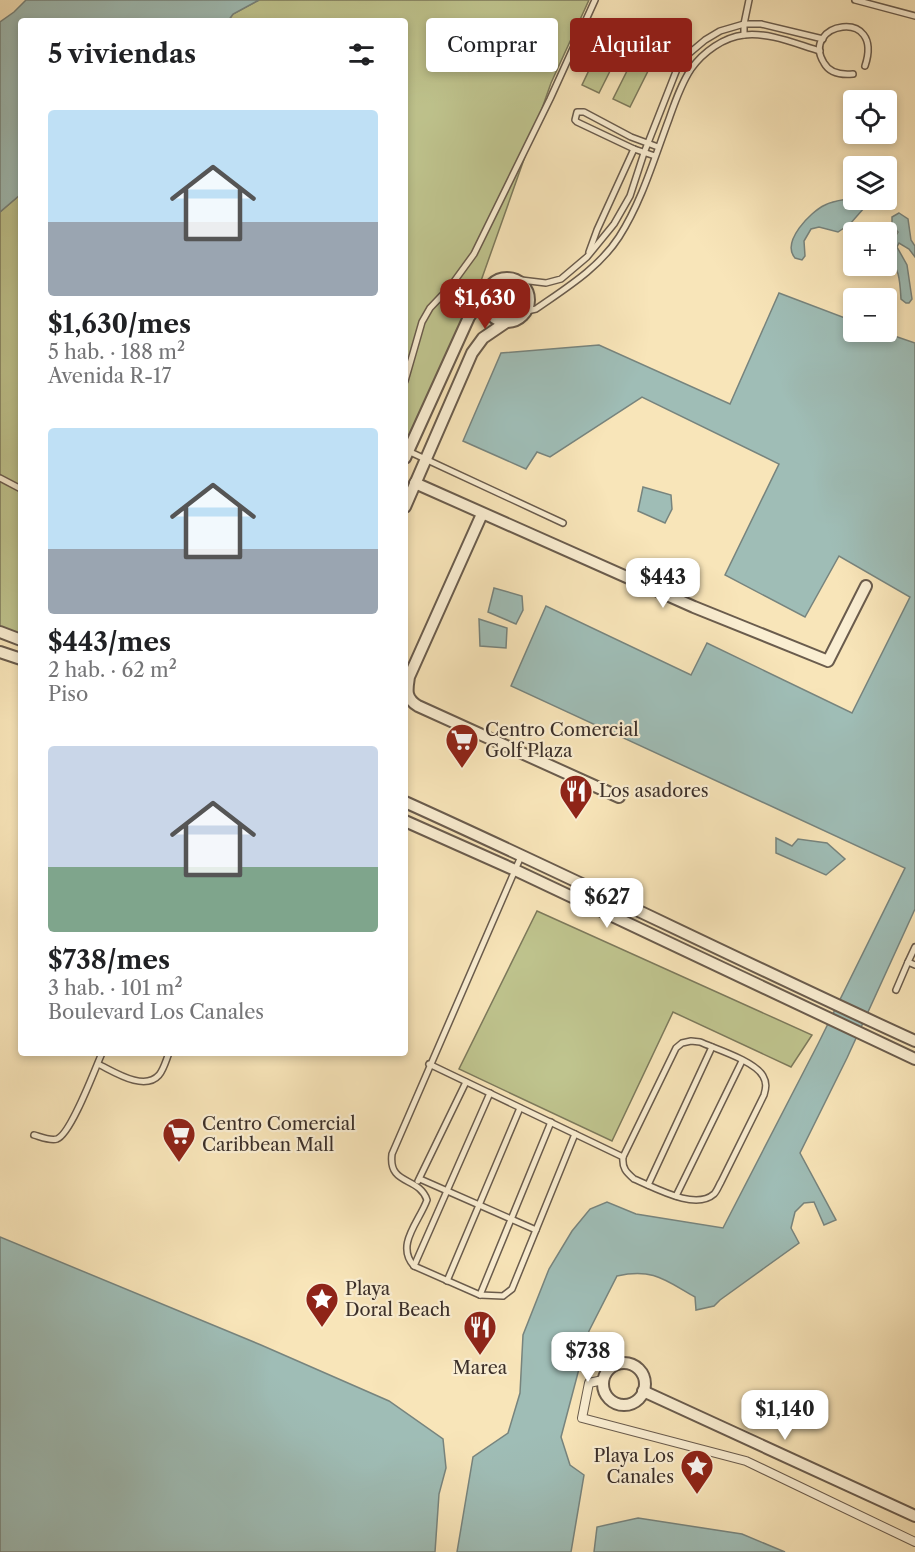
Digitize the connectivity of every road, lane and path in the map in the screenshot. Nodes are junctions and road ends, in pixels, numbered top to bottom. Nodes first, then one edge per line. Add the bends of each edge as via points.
1 (595, 0) edge
2 (749, 0) edge
3 (855, 0) edge
4 (915, 16) edge
5 (744, 24) junction
6 (744, 35) junction
7 (823, 39) junction
8 (820, 51) junction
9 (865, 66) dead end
10 (853, 74) dead end
11 (647, 144) junction
12 (658, 147) junction
13 (634, 149) junction
14 (644, 153) junction
15 (655, 156) junction
16 (587, 257) junction
17 (513, 279) junction
18 (485, 295) junction
19 (527, 311) junction
20 (505, 323) junction
21 (456, 346) junction
22 (472, 353) junction
23 (408, 371) edge
24 (408, 452) edge
25 (408, 454) edge
26 (426, 459) junction
27 (0, 478) edge
28 (415, 483) junction
29 (18, 487) edge
30 (408, 500) edge
31 (482, 514) junction
32 (563, 523) dead end
33 (867, 586) dead end
34 (0, 632) edge
35 (18, 639) edge
36 (0, 652) edge
37 (18, 658) edge
38 (408, 682) edge
39 (408, 697) edge
40 (619, 797) dead end
41 (408, 802) edge
42 (408, 822) edge
43 (420, 828) junction
44 (408, 830) edge
45 (522, 854) junction
46 (515, 870) junction
47 (915, 947) edge
48 (908, 962) junction
49 (915, 965) edge
50 (896, 990) dead end
51 (915, 1041) edge
52 (712, 1047) junction
53 (101, 1056) edge
54 (168, 1056) edge
55 (915, 1059) edge
56 (742, 1061) junction
57 (98, 1064) junction
58 (429, 1064) junction
59 (466, 1082) junction
60 (490, 1094) junction
61 (520, 1108) junction
62 (551, 1122) junction
63 (575, 1134) junction
64 (34, 1135) dead end
65 (623, 1157) junction
66 (420, 1179) junction
67 (416, 1185) junction
68 (648, 1185) junction
69 (447, 1191) junction
70 (676, 1196) junction
71 (479, 1205) junction
72 (510, 1218) junction
73 (536, 1230) junction
74 (414, 1266) junction
75 (447, 1281) junction
76 (480, 1295) junction
77 (603, 1380) junction
78 (644, 1391) junction
79 (915, 1516) edge
80 (915, 1542) edge

1 - 23 lane via 474,254 422,322
2 - 5 lane
3 - 4 lane
5 - 6 lane
5 - 7 lane via 761,24
5 - 11 lane via 712,36 686,56 669,85
6 - 8 lane via 768,36
6 - 12 lane via 724,41 693,66 681,86
7 - 8 lane
7 - 9 lane via 830,30 853,27 868,44
8 - 10 lane via 831,71
11 - 12 lane
11 - 13 lane via 584,111 575,114 577,122
11 - 14 lane
12 - 15 lane
13 - 14 lane
13 - 16 lane
14 - 15 lane
14 - 16 lane via 630,196 614,224
15 - 19 lane via 636,206 608,251 572,283 536,309
16 - 17 lane via 561,279 546,283
17 - 18 street via 495,281
17 - 19 street via 529,295
18 - 20 street via 484,303 491,316
18 - 21 street via 469,317
19 - 20 street via 519,320
20 - 22 street via 483,338
21 - 22 street
21 - 24 street
22 - 26 street
25 - 26 lane
26 - 28 street
26 - 32 lane
27 - 29 lane
28 - 30 street
28 - 31 street
31 - 33 street via 828,661
31 - 38 street
34 - 35 street
36 - 37 street
39 - 40 street via 418,706
41 - 45 street
42 - 43 street
43 - 44 lane
43 - 46 street
45 - 46 lane
45 - 51 street
46 - 55 street
46 - 58 lane
47 - 48 lane
48 - 49 lane
48 - 50 lane
52 - 56 lane
52 - 65 lane via 691,1041 676,1048
52 - 68 lane
53 - 57 lane
54 - 57 lane via 160,1074 146,1081
56 - 70 lane
56 - 70 lane via 756,1067 763,1076 764,1095 713,1194 690,1201
57 - 64 lane via 64,1134 50,1140
58 - 59 lane
58 - 67 lane via 390,1164 399,1178
59 - 60 lane
59 - 66 lane
60 - 61 lane
60 - 69 lane
61 - 62 lane
61 - 71 lane
62 - 63 lane
62 - 72 lane
63 - 65 lane
63 - 73 lane
65 - 68 lane via 627,1173
66 - 67 lane
66 - 69 lane
67 - 74 lane via 427,1200 406,1241 408,1259
68 - 70 lane
69 - 71 lane
69 - 74 lane
71 - 72 lane
71 - 75 lane
72 - 73 lane
72 - 76 lane
73 - 76 lane via 512,1289 503,1296
74 - 75 lane
75 - 76 lane
77 - 78 street via 603,1390 617,1404 633,1403
77 - 78 street via 610,1368 626,1363 641,1372
77 - 80 street via 590,1383 582,1418 746,1461
78 - 79 street

